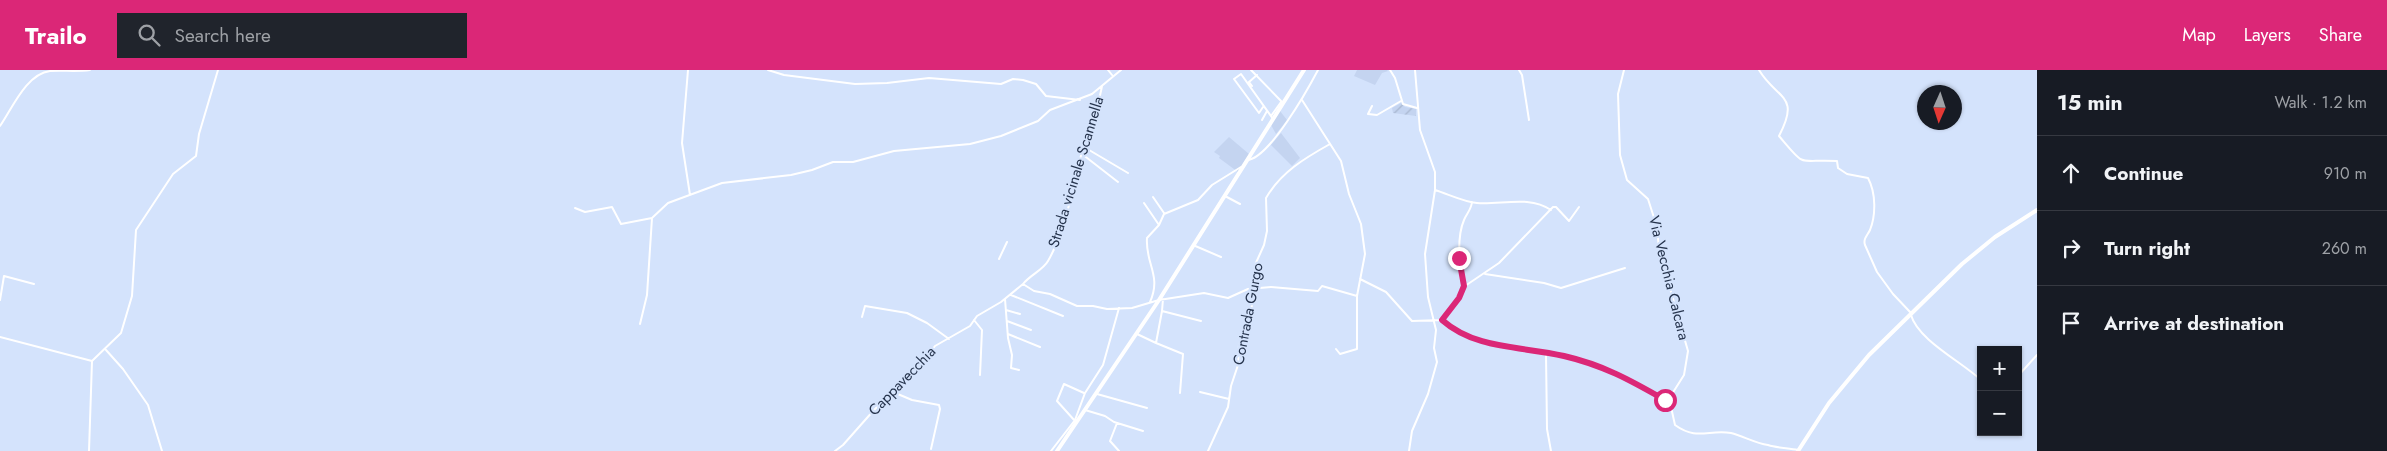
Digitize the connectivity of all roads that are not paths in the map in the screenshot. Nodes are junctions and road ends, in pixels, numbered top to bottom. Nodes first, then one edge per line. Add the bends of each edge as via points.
1 (90, 70) edge
2 (218, 70) edge
3 (688, 70) edge
4 (768, 70) edge
5 (1108, 70) edge
6 (1121, 70) edge
7 (1251, 70) edge
8 (1304, 70) edge
9 (1318, 70) edge
10 (1390, 70) edge
11 (1415, 70) edge
12 (1519, 70) edge
13 (1624, 70) edge
14 (1759, 70) edge
15 (41, 72) edge
16 (1112, 75) junction
17 (1256, 75) junction
18 (1102, 86) junction
19 (1252, 86) dead end
20 (1251, 90) junction
21 (1246, 93) junction
22 (1080, 100) junction
23 (1302, 100) junction
24 (1401, 101) junction
25 (1282, 102) junction
26 (1372, 106) dead end
27 (1263, 107) junction
28 (1418, 108) junction
29 (1267, 111) junction
30 (1272, 118) junction
31 (1262, 120) dead end
32 (1529, 120) dead end
33 (0, 126) edge
34 (1330, 144) junction
35 (1084, 148) junction
36 (1082, 153) junction
37 (1250, 159) junction
38 (1243, 166) junction
39 (1128, 173) dead end
40 (1118, 182) dead end
41 (1435, 190) junction
42 (690, 195) junction
43 (1225, 196) junction
44 (1153, 197) dead end
45 (1472, 202) junction
46 (1144, 203) dead end
47 (1240, 204) dead end
48 (1579, 207) dead end
49 (575, 208) dead end
50 (1551, 210) junction
51 (2037, 210) edge
52 (1164, 214) junction
53 (652, 218) junction
54 (1159, 225) junction
55 (1007, 242) dead end
56 (1193, 245) junction
57 (1221, 257) dead end
58 (999, 259) dead end
59 (1625, 268) dead end
60 (1484, 274) junction
61 (0, 275) edge
62 (4, 276) junction
63 (1360, 278) junction
64 (34, 284) dead end
65 (1023, 284) junction
66 (1464, 286) junction
67 (1255, 289) junction
68 (1011, 295) junction
69 (1358, 296) junction
70 (1005, 299) junction
71 (1161, 299) junction
72 (0, 300) edge
73 (1150, 302) junction
74 (1118, 308) junction
75 (1006, 310) junction
76 (1162, 311) junction
77 (1020, 314) dead end
78 (1911, 314) junction
79 (1063, 316) dead end
80 (862, 317) dead end
81 (1434, 319) junction
82 (974, 320) junction
83 (1442, 320) junction
84 (1007, 321) junction
85 (1202, 321) dead end
86 (640, 324) dead end
87 (1031, 330) dead end
88 (1008, 334) junction
89 (1136, 334) junction
90 (0, 338) edge
91 (949, 339) junction
92 (1156, 342) junction
93 (1040, 347) dead end
94 (1336, 349) dead end
95 (106, 350) junction
96 (1184, 350) dead end
97 (1546, 353) junction
98 (1183, 354) junction
99 (2037, 355) edge
100 (92, 361) junction
101 (1019, 370) dead end
102 (2022, 372) edge
103 (980, 375) dead end
104 (1977, 377) edge
105 (892, 392) junction
106 (1200, 392) dead end
107 (1085, 393) junction
108 (1180, 393) dead end
109 (1097, 394) junction
110 (1229, 400) junction
111 (1665, 400) junction
112 (1147, 408) dead end
113 (1085, 410) junction
114 (1076, 422) junction
115 (1117, 423) junction
116 (1143, 431) dead end
117 (931, 449) dead end
118 (1798, 450) edge
119 (89, 451) edge
120 (162, 451) edge
121 (834, 451) edge
122 (1051, 451) edge
123 (1057, 451) edge
124 (1120, 451) edge
125 (1208, 451) edge
126 (1409, 451) edge
127 (1551, 451) edge

1 - 15 street
2 - 95 street via 199,134 196,156 174,174 136,230 132,296 121,333
3 - 42 street via 682,143
4 - 22 street via 855,84 930,78 1001,84 1013,79 1036,84 1046,96
5 - 16 street
6 - 16 street
7 - 17 street
8 - 25 main road
9 - 23 street
10 - 24 street
11 - 28 street
12 - 32 street
13 - 111 street, Via Vecchia Calcara via 1618,94 1620,155 1627,180 1648,199 1688,351 1684,375
14 - 78 street via 1790,108 1780,136 1795,156 1806,162 1837,161 1838,168 1847,174 1868,178 1874,190 1874,200 1865,245 1877,272
15 - 33 street via 27,86
16 - 18 street
17 - 19 street via 1249,82
17 - 25 street
18 - 22 street
18 - 35 street, Strada vicinale Scannella
20 - 21 street
20 - 21 street via 1240,74 1234,79
20 - 27 street
21 - 27 street via 1259,113
22 - 42 street via 1050,110 1043,119 1022,128 970,144 881,153 854,162 833,162 791,175 731,181
23 - 34 street
23 - 37 street via 1277,135
24 - 26 street via 1375,116 1368,114
24 - 28 street via 1406,106
25 - 30 main road
27 - 29 street
28 - 41 street via 1423,141 1435,172
29 - 30 street
29 - 31 street
30 - 37 main road
34 - 63 street via 1342,164 1361,224 1365,254
34 - 67 street, Contrada Gurgo via 1295,165 1266,198 1267,231 1255,265
35 - 36 street, Strada vicinale Scannella
35 - 39 street
36 - 40 street
36 - 65 street, Strada vicinale Scannella via 1057,244 1047,264
37 - 38 main road
38 - 43 main road
38 - 52 street via 1212,185 1198,200
41 - 45 street
41 - 81 street via 1426,254 1428,297
42 - 53 street via 668,203
43 - 47 street
43 - 56 main road
44 - 52 street
45 - 50 street via 1526,202
45 - 66 street via 1464,221 1460,247
46 - 54 street
48 - 50 street via 1569,221 1556,206
49 - 53 street via 585,212 612,207 620,224
50 - 60 street
51 - 78 main road via 1978,251
52 - 54 street
53 - 86 street via 646,295
54 - 73 street via 1146,240 1155,278
55 - 58 street
56 - 57 street
56 - 71 main road
59 - 60 street via 1561,288
60 - 66 street
61 - 62 street
62 - 64 street
62 - 72 street
63 - 69 street
63 - 81 street via 1386,292 1409,319
65 - 68 street, Cappavecchia
65 - 74 street via 1077,306
66 - 83 street
67 - 69 street via 1271,286 1318,291 1322,286
67 - 71 street via 1228,298 1204,293
67 - 110 street, Contrada Gurgo via 1247,327 1239,344 1238,365
68 - 70 street, Cappavecchia
68 - 79 street
69 - 94 street via 1357,349 1340,354
70 - 75 street
70 - 82 street, Cappavecchia
71 - 73 street
71 - 76 street
71 - 89 main road
73 - 74 street via 1132,308
74 - 107 street via 1103,365
75 - 77 street
75 - 84 street
76 - 85 street
76 - 92 street
78 - 104 street via 1913,322 1933,344
78 - 118 main road via 1869,355
80 - 91 street via 865,306 908,313
81 - 83 street
81 - 126 street via 1436,366 1412,431
82 - 91 street, Cappavecchia
82 - 103 street via 982,330
83 - 97 street via 1454,330 1487,344
84 - 87 street
84 - 88 street
88 - 93 street
88 - 101 street via 1012,350 1011,368
89 - 92 street
89 - 109 main road
90 - 100 street
91 - 105 street, Cappavecchia via 935,346 919,367
92 - 98 street
95 - 100 street
95 - 120 street via 124,369 148,405
96 - 98 street
97 - 111 street via 1606,368
97 - 127 street via 1547,429
98 - 108 street
99 - 102 street
100 - 119 street
105 - 117 street via 939,405
105 - 121 street, Cappavecchia
106 - 110 street
107 - 114 street
107 - 114 street via 1063,385 1057,402
109 - 112 street
109 - 113 main road
110 - 125 street, Contrada Gurgo via 1228,410
111 - 118 street via 1671,407 1675,425 1690,432 1700,435 1717,431 1732,433 1767,445
113 - 114 main road
113 - 115 street
114 - 122 street
114 - 123 main road
115 - 116 street
115 - 124 street via 1110,442

